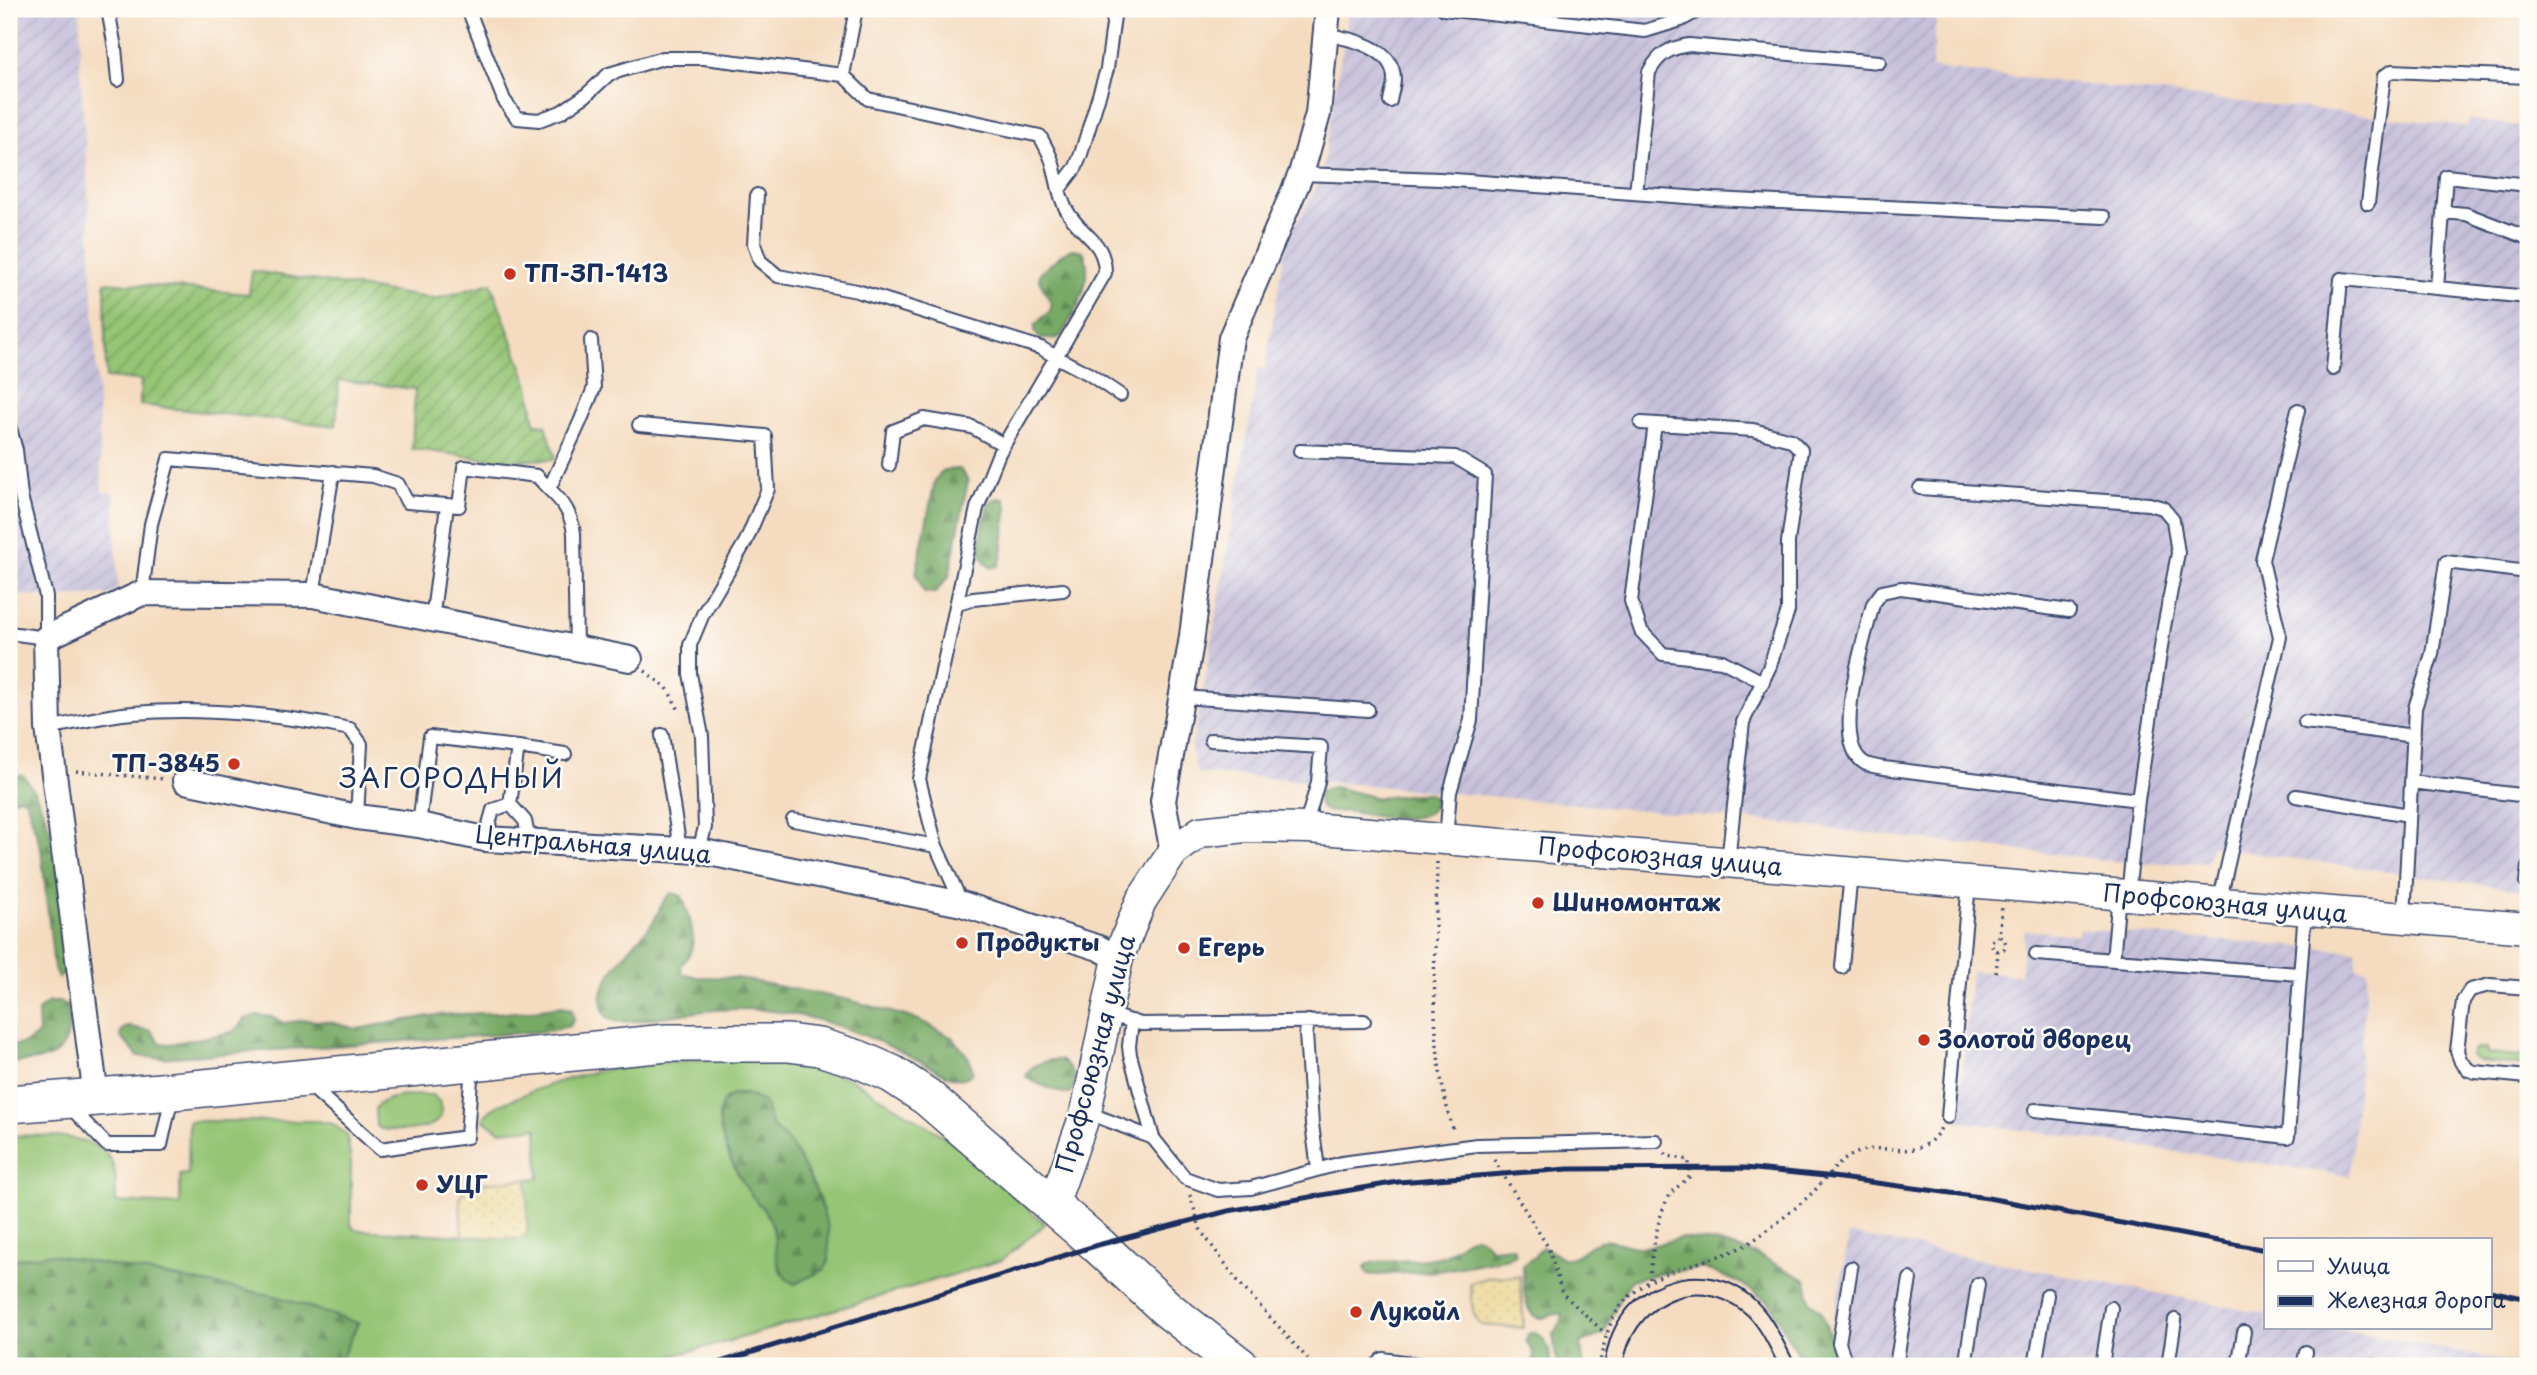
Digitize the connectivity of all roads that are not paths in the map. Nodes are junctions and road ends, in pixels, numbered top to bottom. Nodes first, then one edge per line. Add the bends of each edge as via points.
1 (108, 9) edge
2 (468, 9) edge
3 (856, 9) edge
4 (1115, 9) edge
5 (1328, 9) edge
6 (1444, 9) edge
7 (1701, 9) edge
8 (1326, 35) junction
9 (1879, 62) dead end
10 (843, 75) junction
11 (2528, 78) edge
12 (118, 80) dead end
13 (1390, 101) dead end
14 (1301, 173) junction
15 (2528, 185) edge
16 (1059, 188) junction
17 (1636, 193) junction
18 (757, 195) dead end
19 (2368, 203) dead end
20 (2443, 212) junction
21 (2104, 217) dead end
22 (2528, 238) edge
23 (2437, 288) junction
24 (2528, 297) edge
25 (591, 340) dead end
26 (1056, 357) junction
27 (2333, 369) dead end
28 (1120, 395) dead end
29 (2298, 410) dead end
30 (1641, 423) dead end
31 (1654, 424) junction
32 (9, 425) edge
33 (639, 425) dead end
34 (1004, 445) junction
35 (12, 450) edge
36 (1300, 451) dead end
37 (888, 465) dead end
38 (333, 472) junction
39 (1920, 488) dead end
40 (549, 489) junction
41 (447, 506) junction
42 (2528, 572) edge
43 (1063, 590) dead end
44 (142, 593) junction
45 (313, 596) junction
46 (957, 604) junction
47 (2068, 611) dead end
48 (432, 620) junction
49 (9, 633) edge
50 (46, 638) junction
51 (576, 649) junction
52 (629, 659) dead end
53 (1762, 682) junction
54 (1182, 696) junction
55 (1368, 710) dead end
56 (2305, 722) dead end
57 (48, 728) junction
58 (662, 735) dead end
59 (2414, 736) junction
60 (1211, 740) dead end
61 (519, 747) junction
62 (565, 754) dead end
63 (185, 781) road end
64 (2411, 782) junction
65 (2296, 796) dead end
66 (2528, 796) edge
67 (2138, 800) junction
68 (510, 804) junction
69 (2409, 815) junction
70 (357, 817) junction
71 (793, 820) dead end
72 (419, 825) junction
73 (1305, 828) junction
74 (485, 839) junction
75 (1441, 839) junction
76 (529, 841) junction
77 (936, 846) junction
78 (690, 850) junction
79 (1173, 852) junction
80 (1727, 862) junction
81 (2528, 867) edge
82 (1851, 873) junction
83 (1969, 882) junction
84 (2526, 882) dead end
85 (2124, 895) junction
86 (2218, 903) junction
87 (962, 904) junction
88 (2305, 910) junction
89 (2404, 918) junction
90 (2528, 929) edge
91 (2036, 954) dead end
92 (1118, 958) junction
93 (2113, 960) junction
94 (1842, 967) dead end
95 (2299, 974) junction
96 (2528, 988) edge
97 (1119, 1017) junction
98 (1308, 1021) junction
99 (1364, 1021) dead end
100 (472, 1063) junction
101 (2528, 1077) edge
102 (303, 1079) junction
103 (173, 1091) junction
104 (79, 1099) junction
105 (9, 1104) edge
106 (2035, 1110) dead end
107 (1086, 1112) junction
108 (1948, 1117) road end
109 (1153, 1138) junction
110 (1656, 1141) road end
111 (1318, 1168) junction
112 (1053, 1205) junction
113 (1851, 1268) dead end
114 (1910, 1279) dead end
115 (1978, 1284) dead end
116 (2047, 1294) dead end
117 (2111, 1308) dead end
118 (2175, 1320) dead end
119 (2244, 1332) dead end
120 (2306, 1352) dead end
121 (1230, 1364) edge
122 (1376, 1366) edge
123 (1431, 1366) edge
124 (1854, 1366) edge
125 (1896, 1366) edge
126 (1965, 1366) edge
127 (2035, 1366) edge
128 (2102, 1366) edge
129 (2168, 1366) edge
130 (2238, 1366) edge
131 (2304, 1366) edge

1 - 12 lane
2 - 10 lane via 504,100 517,118 539,120 561,112 609,74 663,58 704,58
3 - 10 lane
4 - 16 lane via 1107,69 1081,154
5 - 8 street
6 - 7 lane via 1645,31
8 - 13 lane via 1363,44 1386,59 1394,78
8 - 14 street via 1318,114
9 - 17 lane via 1689,45 1667,50 1650,72
10 - 16 lane via 868,99 1040,136
11 - 19 lane via 2392,71 2384,76
14 - 17 lane
14 - 54 street via 1231,338
15 - 20 lane via 2446,176
16 - 26 lane via 1071,218 1105,258 1105,273
17 - 21 lane
18 - 26 lane via 754,244 760,261 778,276 857,291 1041,348
20 - 22 lane via 2466,214
20 - 23 lane
23 - 24 lane
23 - 27 lane via 2342,279
25 - 40 lane via 594,388
26 - 28 lane
26 - 34 lane
29 - 86 lane via 2262,560 2280,637
30 - 31 lane
31 - 53 lane via 1631,601 1641,631 1663,654 1721,661
31 - 53 lane via 1753,430 1791,440 1801,450 1788,542 1788,611
32 - 35 lane
33 - 78 lane via 765,436 768,489 746,541 690,645 690,674 702,736 705,827
34 - 37 lane via 972,427 924,419 893,431
34 - 46 lane via 976,508
35 - 50 lane via 46,596
36 - 75 lane via 1455,457 1485,475 1471,720
38 - 41 lane via 373,475 398,484 407,502
38 - 44 lane via 169,459 151,524
38 - 45 lane
39 - 67 lane via 2149,504 2163,508 2173,520 2178,553
40 - 41 lane via 537,476 464,467 459,506
40 - 51 lane via 565,503 572,519
41 - 48 lane
42 - 59 lane via 2446,562
43 - 46 lane
44 - 45 street
44 - 50 street
45 - 48 street
46 - 77 lane via 919,779
47 - 67 lane via 1901,587 1882,592 1873,604 1849,711 1855,752 1864,762 1884,768
48 - 51 street
49 - 50 lane
50 - 57 street
51 - 52 street
53 - 80 lane via 1743,722
54 - 55 lane
54 - 79 street via 1163,801
56 - 59 lane
57 - 70 lane via 130,713 197,710 351,729 361,744
57 - 104 street
58 - 78 lane
59 - 64 lane
60 - 73 lane via 1321,747 1318,782
61 - 62 lane
61 - 68 lane
61 - 72 lane via 430,737
63 - 70 street, Центральная улица
64 - 66 lane
64 - 69 lane
65 - 69 lane
67 - 85 lane
68 - 74 lane via 493,810
68 - 76 lane via 525,821
69 - 89 lane
70 - 72 street, Центральная улица
71 - 77 lane
72 - 74 street, Центральная улица
73 - 75 street, Профсоюзная улица
73 - 79 street, Профсоюзная улица via 1199,832
74 - 76 street, Центральная улица
75 - 80 street, Профсоюзная улица
76 - 78 street, Центральная улица
77 - 87 lane
78 - 87 street, Центральная улица
79 - 92 street, Профсоюзная улица via 1141,901
80 - 82 street, Профсоюзная улица
81 - 84 lane
82 - 83 street, Профсоюзная улица
82 - 94 lane
83 - 85 street, Профсоюзная улица
83 - 108 lane
85 - 86 street, Профсоюзная улица
85 - 93 lane
86 - 88 street, Профсоюзная улица
87 - 92 street, Центральная улица
88 - 89 street, Профсоюзная улица
88 - 95 lane
89 - 90 street, Профсоюзная улица
91 - 93 lane
92 - 97 street, Профсоюзная улица
93 - 95 lane
95 - 106 lane via 2288,1137
96 - 101 lane via 2490,985 2470,990 2463,1001 2457,1051 2469,1070
97 - 98 lane via 1141,1024
97 - 107 street, Профсоюзная улица
97 - 109 lane
98 - 99 lane
98 - 111 lane
100 - 102 main road
100 - 102 lane via 467,1137 380,1149
100 - 112 main road via 667,1043 818,1047 892,1074 927,1097
102 - 103 main road
103 - 104 main road
103 - 104 lane via 161,1145 107,1145
104 - 105 main road
107 - 109 lane
107 - 112 street, Профсоюзная улица
109 - 111 lane via 1185,1178 1218,1190 1251,1188
110 - 111 lane via 1477,1145
112 - 121 main road
113 - 124 lane via 1839,1343 1844,1358
114 - 125 lane
115 - 126 lane
116 - 127 lane
117 - 128 lane
118 - 129 lane
119 - 130 lane
120 - 131 lane
122 - 123 lane via 1384,1359

